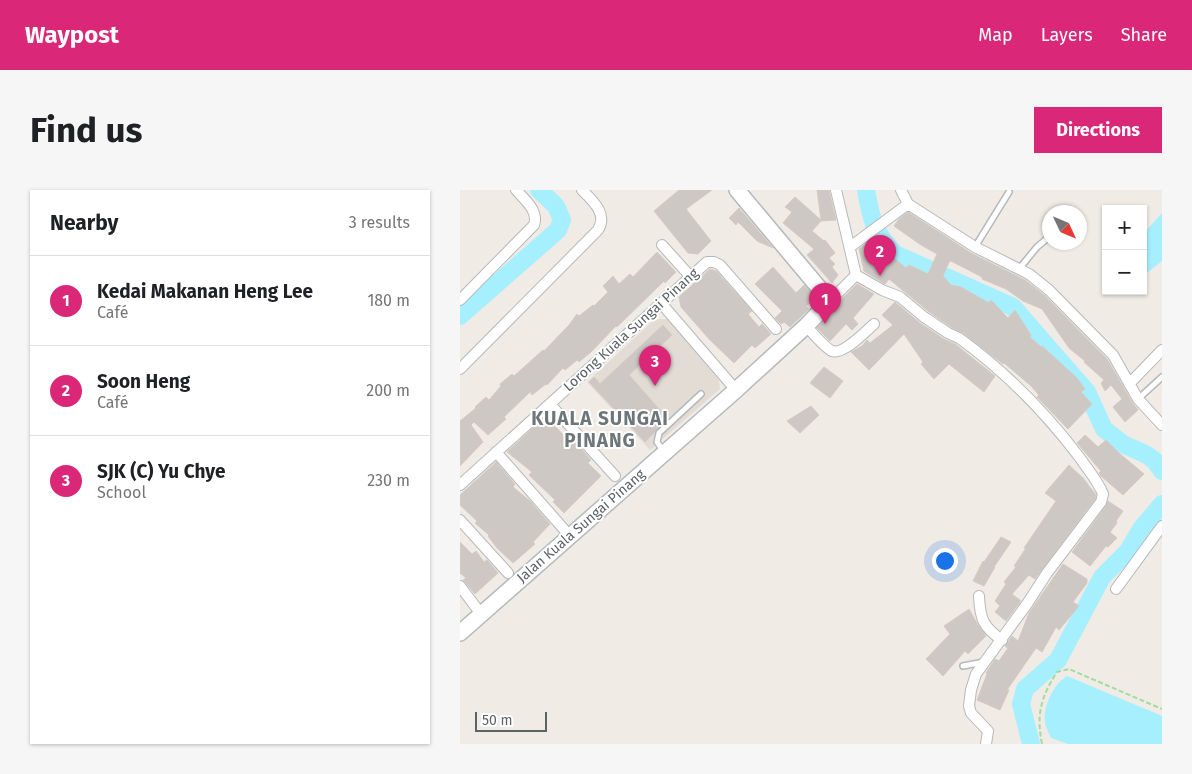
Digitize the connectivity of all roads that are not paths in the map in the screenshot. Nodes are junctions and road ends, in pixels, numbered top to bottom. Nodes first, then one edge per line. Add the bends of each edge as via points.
1 (516, 190) edge
2 (582, 190) edge
3 (737, 190) edge
4 (836, 190) edge
5 (901, 190) edge
6 (1009, 192) dead end
7 (908, 204) junction
8 (1042, 243) edge
9 (853, 244) junction
10 (662, 245) dead end
11 (975, 247) junction
12 (1019, 269) junction
13 (856, 275) junction
14 (690, 276) junction
15 (460, 300) edge
16 (830, 301) junction
17 (661, 303) junction
18 (874, 324) dead end
19 (806, 326) junction
20 (776, 329) dead end
21 (1162, 350) edge
22 (460, 369) edge
23 (1162, 377) edge
24 (1129, 384) junction
25 (736, 390) junction
26 (701, 394) dead end
27 (1138, 399) junction
28 (550, 404) junction
29 (1162, 425) edge
30 (496, 452) junction
31 (665, 452) junction
32 (616, 476) dead end
33 (460, 485) edge
34 (460, 520) edge
35 (1162, 526) edge
36 (569, 535) junction
37 (508, 573) dead end
38 (460, 586) edge
39 (1116, 589) dead end
40 (979, 596) dead end
41 (481, 614) junction
42 (460, 633) edge
43 (1002, 640) junction
44 (985, 662) junction
45 (962, 666) dead end
46 (986, 744) edge

1 - 15 street via 535,213 534,225
2 - 22 street via 598,208 602,220 598,230
3 - 16 street
4 - 9 street
5 - 7 street
6 - 11 lane
7 - 9 street
7 - 11 street
8 - 12 lane
9 - 13 street
10 - 14 street
11 - 12 street
12 - 24 street via 1049,290 1109,351
13 - 16 street, Jalan Kuala Sungai Pinang
13 - 43 street via 900,297 924,317 964,342 1008,379 1056,428 1102,490 1101,502
14 - 17 street, Lorong Kuala Sungai Pinang
14 - 20 street, Lorong Kuala Sungai Pinang via 707,262 714,262
16 - 19 street, Jalan Kuala Sungai Pinang
17 - 25 street
17 - 28 street, Lorong Kuala Sungai Pinang
18 - 19 street via 844,349 834,351
19 - 25 street, Jalan Kuala Sungai Pinang
21 - 24 street
23 - 27 lane
24 - 27 street
25 - 31 street, Jalan Kuala Sungai Pinang
26 - 31 lane via 659,433 657,442
27 - 29 street
28 - 30 street, Lorong Kuala Sungai Pinang
28 - 32 street
30 - 33 street, Lorong Kuala Sungai Pinang
30 - 36 street
31 - 36 street, Jalan Kuala Sungai Pinang
34 - 37 street
35 - 39 street
36 - 41 street, Jalan Kuala Sungai Pinang
38 - 41 street
40 - 43 street via 982,622
41 - 42 street, Jalan Kuala Sungai Pinang
43 - 44 street
44 - 45 lane
44 - 46 street via 976,674 968,704 971,713 988,731

